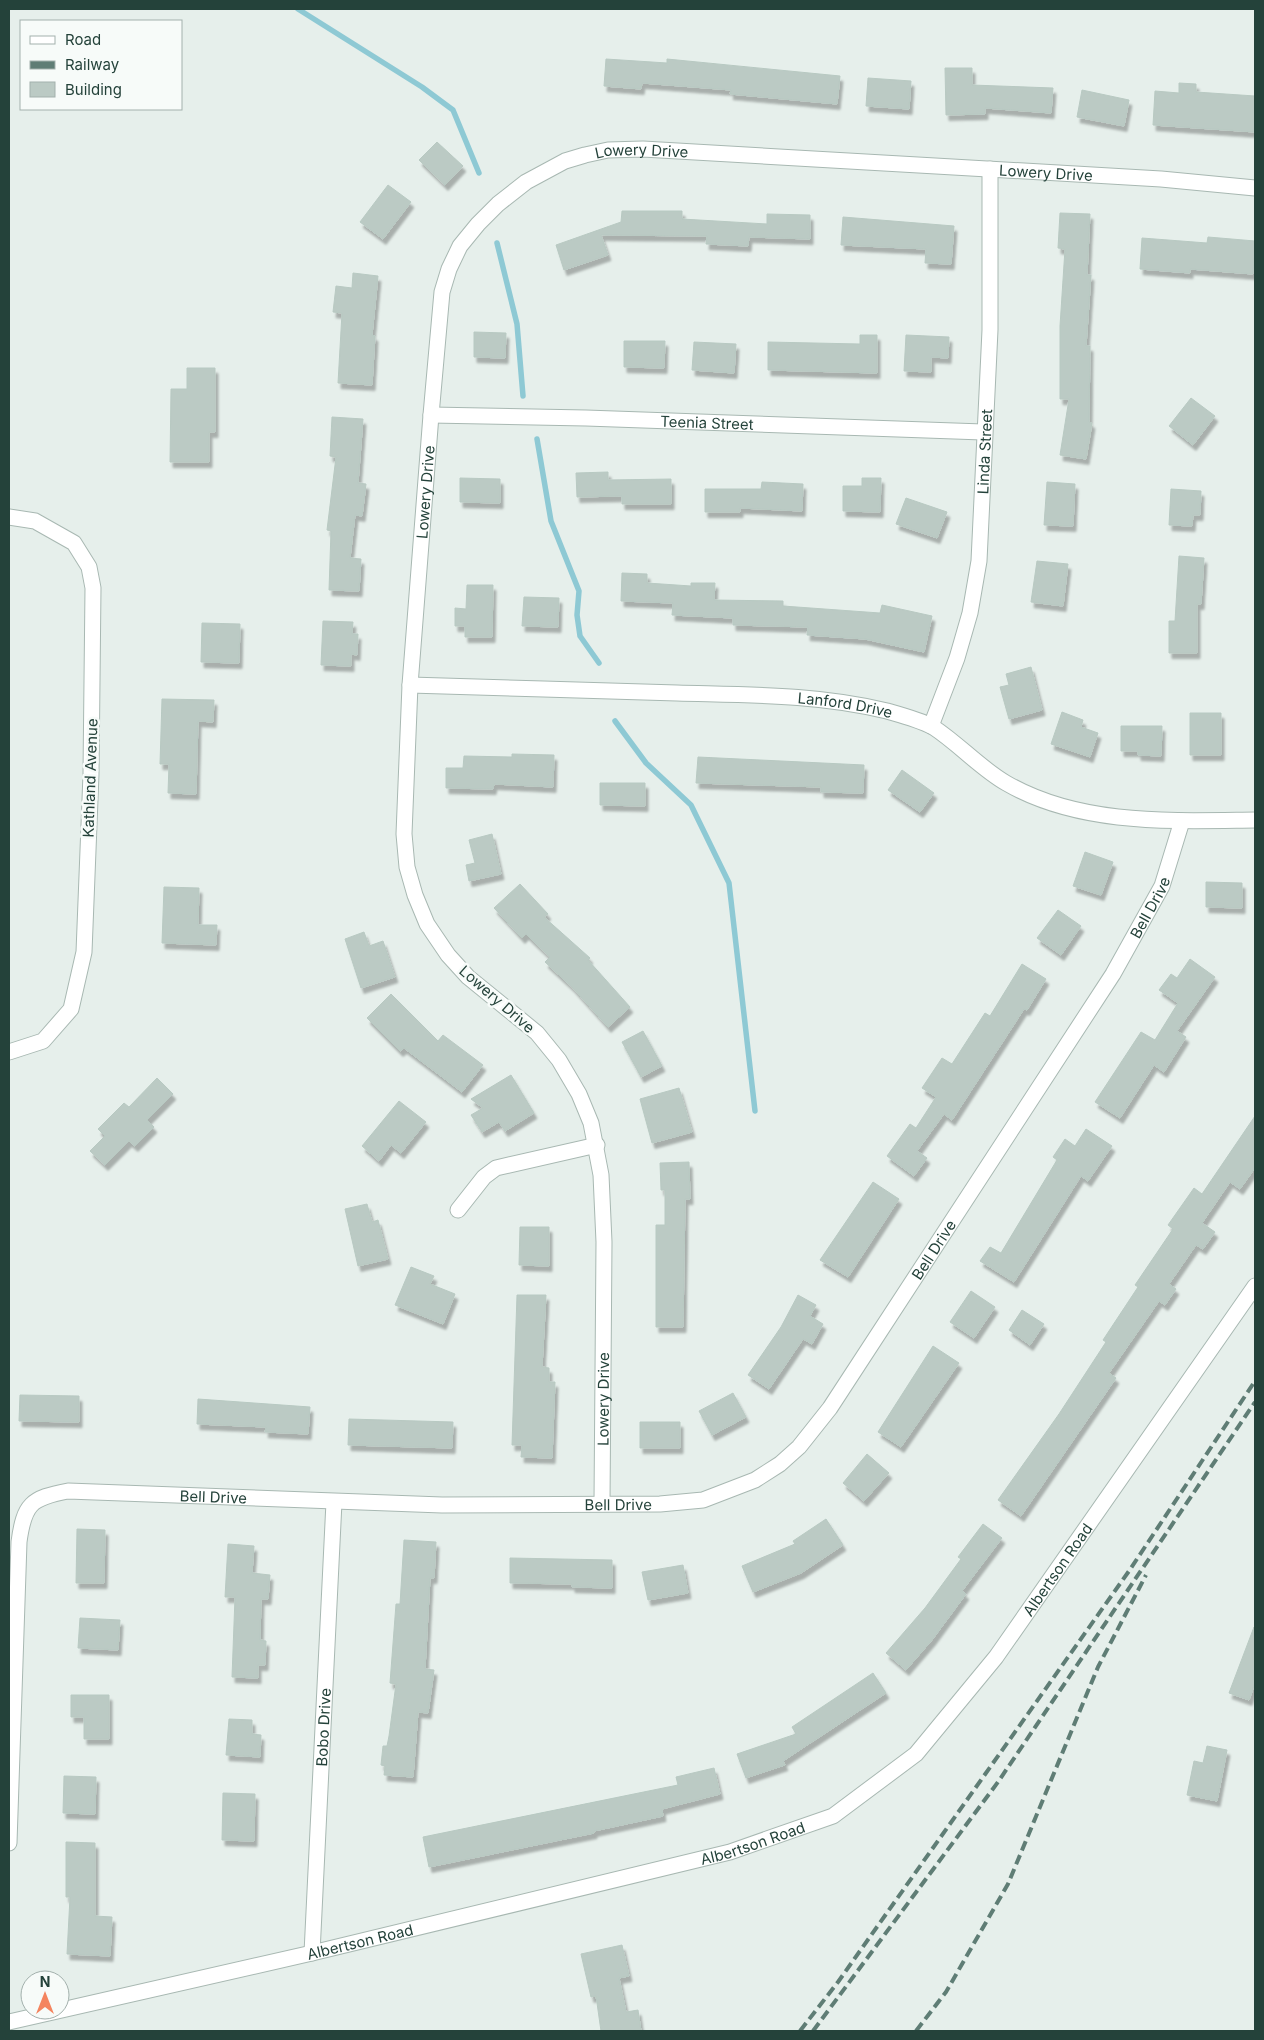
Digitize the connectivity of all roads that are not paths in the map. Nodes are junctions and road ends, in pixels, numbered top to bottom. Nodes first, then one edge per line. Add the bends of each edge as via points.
1 (990, 169) junction
2 (1255, 188) edge
3 (431, 415) junction
4 (983, 432) junction
5 (9, 517) edge
6 (410, 685) junction
7 (931, 726) junction
8 (1255, 820) edge
9 (1182, 821) junction
10 (9, 1052) edge
11 (596, 1145) junction
12 (458, 1210) dead end
13 (1255, 1286) edge
14 (334, 1502) junction
15 (602, 1503) junction
16 (9, 1843) edge
17 (312, 1953) junction
18 (9, 2022) edge

1 - 2 street, Lowery Drive
1 - 3 street, Lowery Drive via 644,149 608,150 564,162 526,182 498,204 460,246 442,292
1 - 4 street, Linda Street via 990,330
3 - 4 street, Teenia Street
3 - 6 street, Lowery Drive
4 - 7 street, Linda Street via 979,561 970,613
5 - 10 street, Kathland Avenue via 35,521 74,544 89,567 93,598 84,952 71,1009 43,1041
6 - 7 street, Lanford Drive via 771,696 843,702
6 - 11 street, Lowery Drive via 404,834 407,866 415,895 427,924 468,978 538,1033 559,1060 579,1094
7 - 9 street, Lanford Drive via 1005,782 1038,798 1108,816
8 - 9 street, Lanford Drive
9 - 15 street, Bell Drive via 1162,886 1113,974 830,1408 799,1447 755,1480 702,1500 660,1504
11 - 12 street via 496,1168 484,1177
11 - 15 street, Lowery Drive via 601,1175 604,1242
13 - 17 street, Albertson Road via 996,1657 916,1754 833,1816 730,1852
14 - 15 street, Bell Drive via 442,1505
14 - 16 street, Bell Drive via 68,1491 42,1496 28,1507 19,1542
14 - 17 street, Bobo Drive
17 - 18 street, Albertson Road

